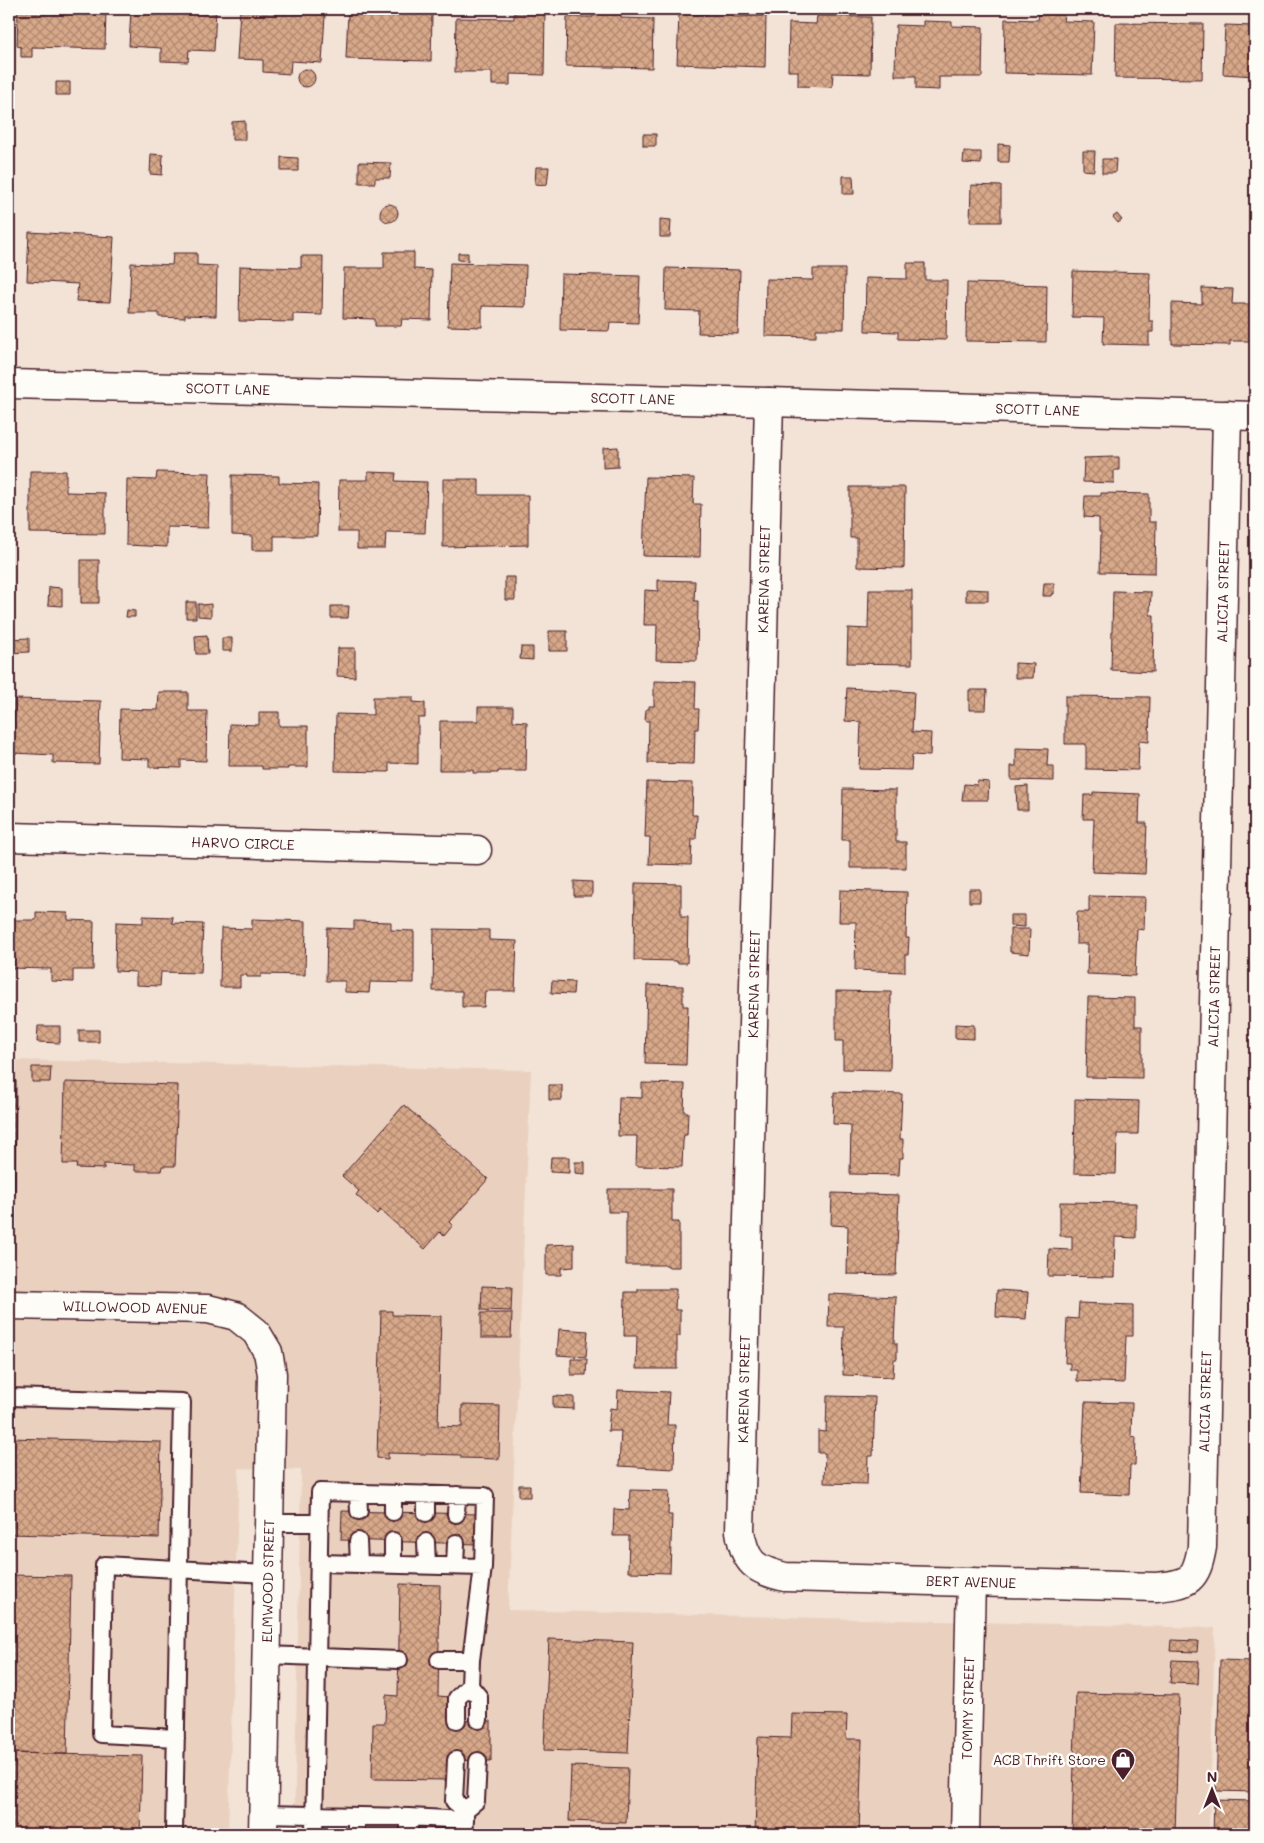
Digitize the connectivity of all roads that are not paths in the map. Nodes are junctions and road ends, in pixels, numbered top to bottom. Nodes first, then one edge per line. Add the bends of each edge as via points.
1 (9, 384) edge
2 (769, 402) junction
3 (1227, 415) junction
4 (1255, 416) edge
5 (9, 837) edge
6 (477, 850) dead end
7 (9, 1305) edge
8 (256, 1332) joint
9 (9, 1397) edge
10 (358, 1493) junction
11 (393, 1494) junction
12 (426, 1494) junction
13 (457, 1495) junction
14 (359, 1511) dead end
15 (393, 1512) dead end
16 (426, 1513) dead end
17 (456, 1514) dead end
18 (269, 1523) junction
19 (320, 1523) junction
20 (358, 1541) dead end
21 (393, 1542) dead end
22 (426, 1542) dead end
23 (456, 1544) dead end
24 (319, 1563) junction
25 (359, 1564) junction
26 (393, 1564) junction
27 (751, 1564) joint
28 (427, 1565) junction
29 (455, 1566) junction
30 (483, 1567) junction
31 (179, 1568) junction
32 (268, 1574) junction
33 (1193, 1576) joint
34 (971, 1582) junction
35 (266, 1655) junction
36 (318, 1657) junction
37 (399, 1660) dead end
38 (439, 1660) dead end
39 (471, 1660) junction
40 (470, 1686) junction
41 (457, 1720) dead end
42 (479, 1720) dead end
43 (176, 1738) junction
44 (456, 1760) dead end
45 (478, 1761) dead end
46 (315, 1815) junction
47 (356, 1816) junction
48 (409, 1817) junction
49 (465, 1821) edge
50 (263, 1824) edge
51 (174, 1834) edge
52 (314, 1834) edge
53 (356, 1834) edge
54 (409, 1834) edge
55 (965, 1834) edge

1 - 2 street, SCOTT LANE
2 - 3 street, SCOTT LANE
2 - 27 street, KARENA STREET via 740,1531 742,1549
3 - 4 street, SCOTT LANE
3 - 33 street, ALICIA STREET via 1202,1546
5 - 6 street, HARVO CIRCLE
7 - 8 street, WILLOWOOD AVENUE via 208,1309 236,1316
8 - 18 street, ELMWOOD STREET via 268,1352 272,1374
9 - 31 lane via 182,1402
10 - 11 lane
10 - 14 lane
10 - 19 lane via 320,1492
11 - 12 lane
11 - 15 lane
12 - 13 lane
12 - 16 lane
13 - 17 lane
13 - 30 lane via 484,1496
18 - 19 lane
18 - 32 street, ELMWOOD STREET
19 - 24 lane
20 - 25 lane
21 - 26 lane
22 - 28 lane
23 - 29 lane
24 - 25 lane
24 - 36 lane
25 - 26 lane
26 - 28 lane
27 - 34 street, BERT AVENUE via 785,1577
28 - 29 lane
29 - 30 lane
30 - 39 lane
31 - 32 lane
31 - 43 lane
31 - 43 lane via 104,1565 101,1734
32 - 35 street, ELMWOOD STREET
33 - 34 street, BERT AVENUE via 1177,1585 1156,1587
34 - 55 street, TOMMY STREET
35 - 36 lane
35 - 50 street, ELMWOOD STREET
36 - 37 lane
36 - 46 lane
38 - 39 lane
39 - 40 lane
40 - 41 lane via 457,1698
40 - 42 lane via 479,1697
43 - 51 lane
44 - 49 lane via 454,1801
45 - 49 lane via 476,1801
46 - 47 lane
46 - 50 lane
46 - 52 lane
47 - 48 lane
47 - 53 lane
48 - 49 lane
48 - 54 lane

